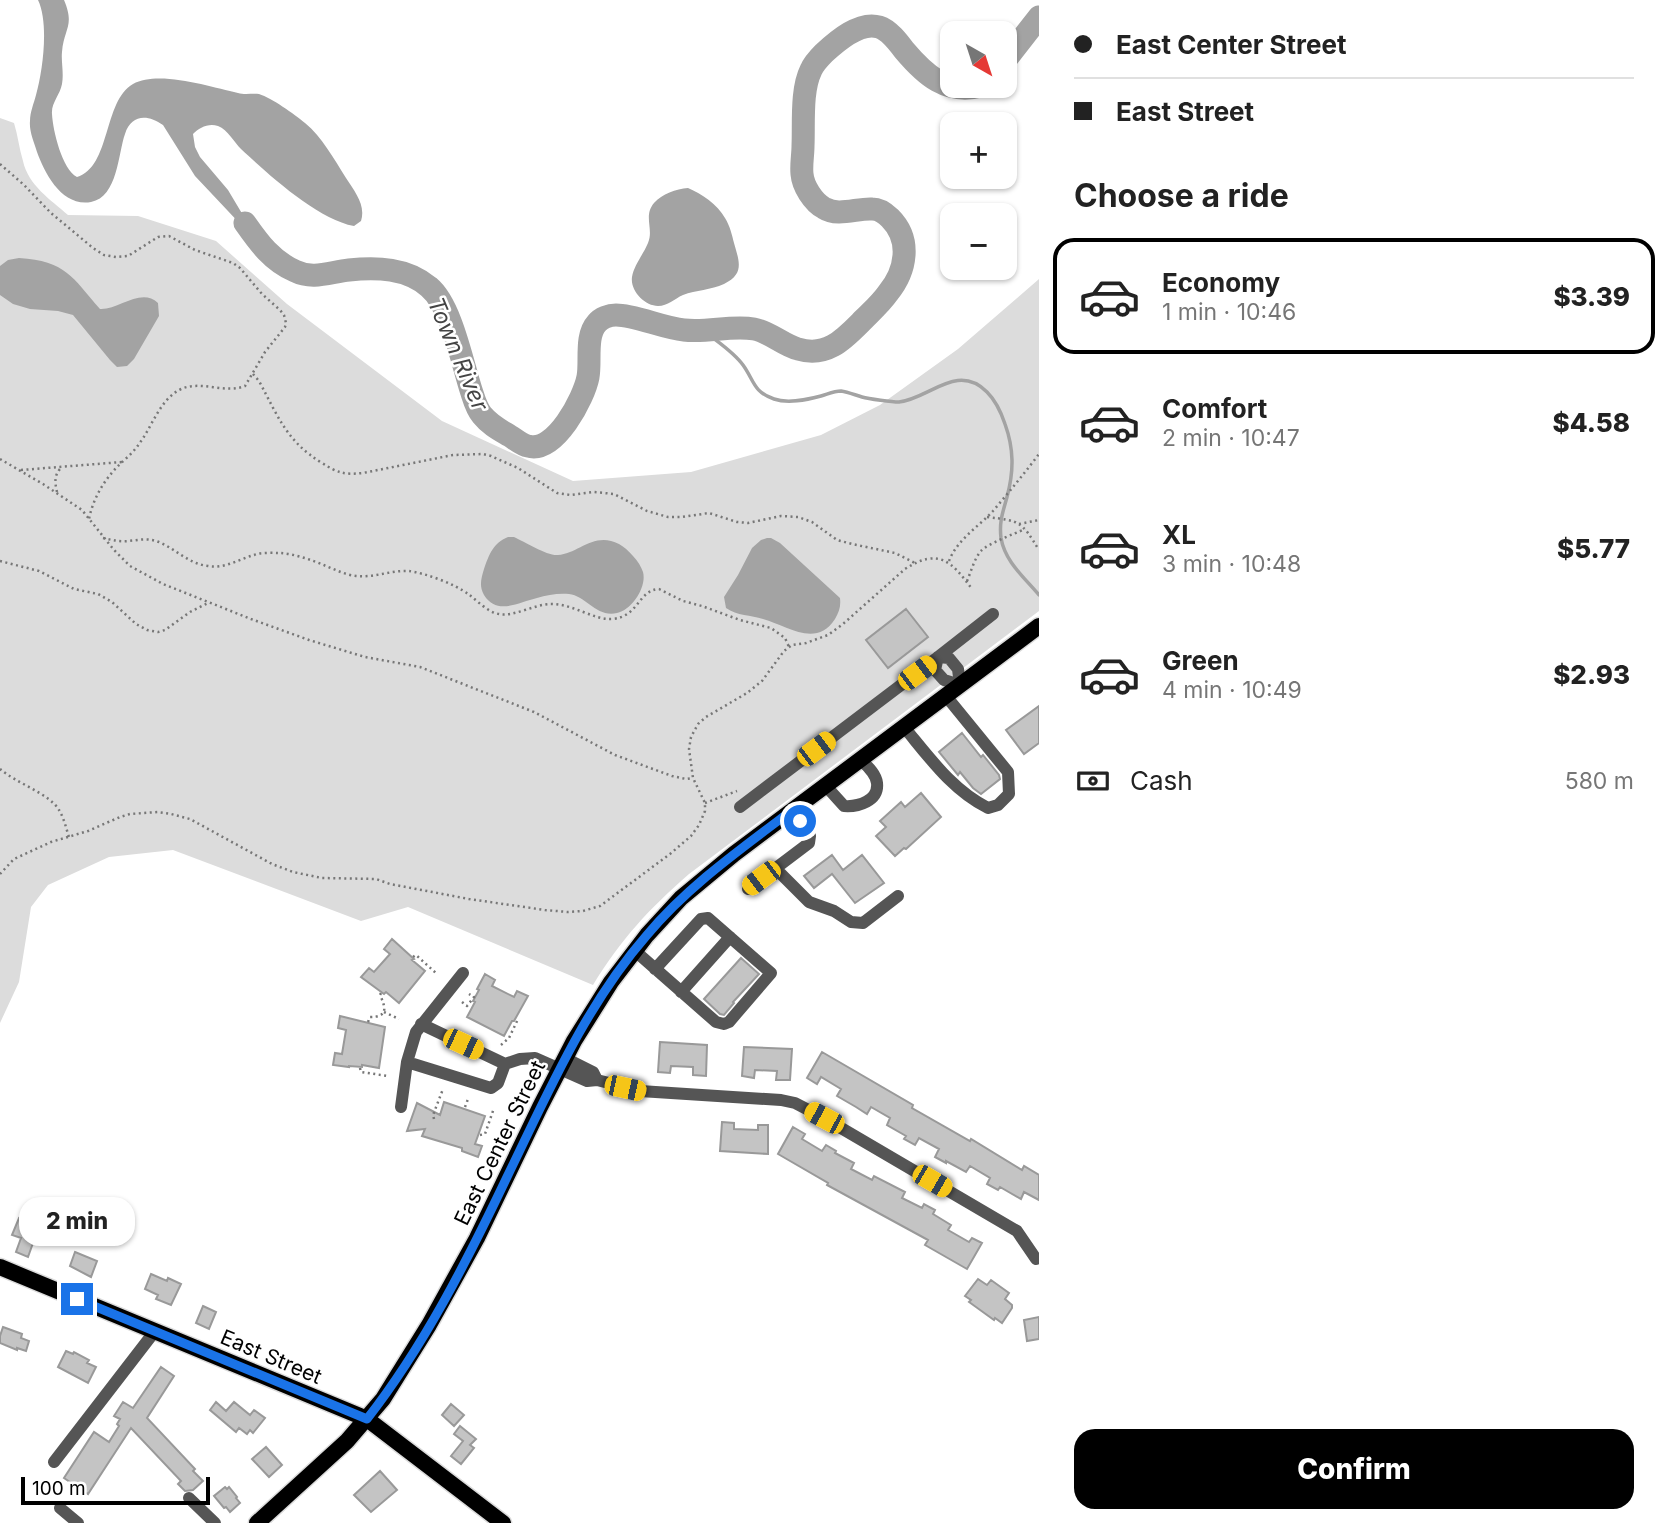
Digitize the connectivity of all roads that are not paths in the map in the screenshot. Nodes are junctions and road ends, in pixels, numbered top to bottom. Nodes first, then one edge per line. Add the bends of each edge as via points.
1 (993, 614) dead end
2 (1039, 626) edge
3 (938, 657) junction
4 (960, 685) junction
5 (946, 696) junction
6 (904, 727) junction
7 (860, 759) junction
8 (825, 785) junction
9 (740, 807) dead end
10 (791, 811) junction
11 (775, 868) junction
12 (748, 889) dead end
13 (898, 896) dead end
14 (730, 937) junction
15 (634, 950) junction
16 (655, 969) junction
17 (463, 973) dead end
18 (681, 992) junction
19 (421, 1024) junction
20 (407, 1062) junction
21 (562, 1063) junction
22 (505, 1064) junction
23 (401, 1107) dead end
24 (1036, 1259) dead end
25 (0, 1267) edge
26 (155, 1331) junction
27 (367, 1419) junction
28 (54, 1462) dead end
29 (189, 1498) dead end
30 (60, 1507) dead end
31 (78, 1523) edge
32 (215, 1523) edge
33 (257, 1523) edge
34 (503, 1523) edge

1 - 3 street
2 - 4 main road, East Center Street
3 - 4 street via 949,659 958,669
3 - 9 street
4 - 5 main road, East Center Street
5 - 6 main road, East Center Street
5 - 6 street via 1008,772 1009,794 998,805 988,808 974,801 942,773
6 - 7 main road, East Center Street
7 - 8 main road, East Center Street
7 - 8 street via 878,784 864,804 844,806
8 - 10 main road, East Center Street
10 - 11 street via 810,832 809,843
10 - 15 main road, East Center Street via 681,898
11 - 12 street
11 - 13 street via 809,902 851,922 863,923
14 - 16 street via 708,918 701,919
14 - 18 street
14 - 18 street via 771,975 724,1024
15 - 16 street
15 - 21 main road, East Center Street
16 - 18 street
17 - 19 street
19 - 20 street
19 - 22 street
20 - 22 street via 491,1088 498,1083
20 - 23 street
21 - 22 street via 535,1058
21 - 24 street via 593,1072 597,1080 640,1091 795,1103 1017,1231
21 - 27 main road, East Center Street via 440,1306
25 - 26 main road, East Street
26 - 27 main road, East Street
26 - 28 street
27 - 33 main road, East Center Street
27 - 34 main road, East Street
29 - 32 street
30 - 31 street

